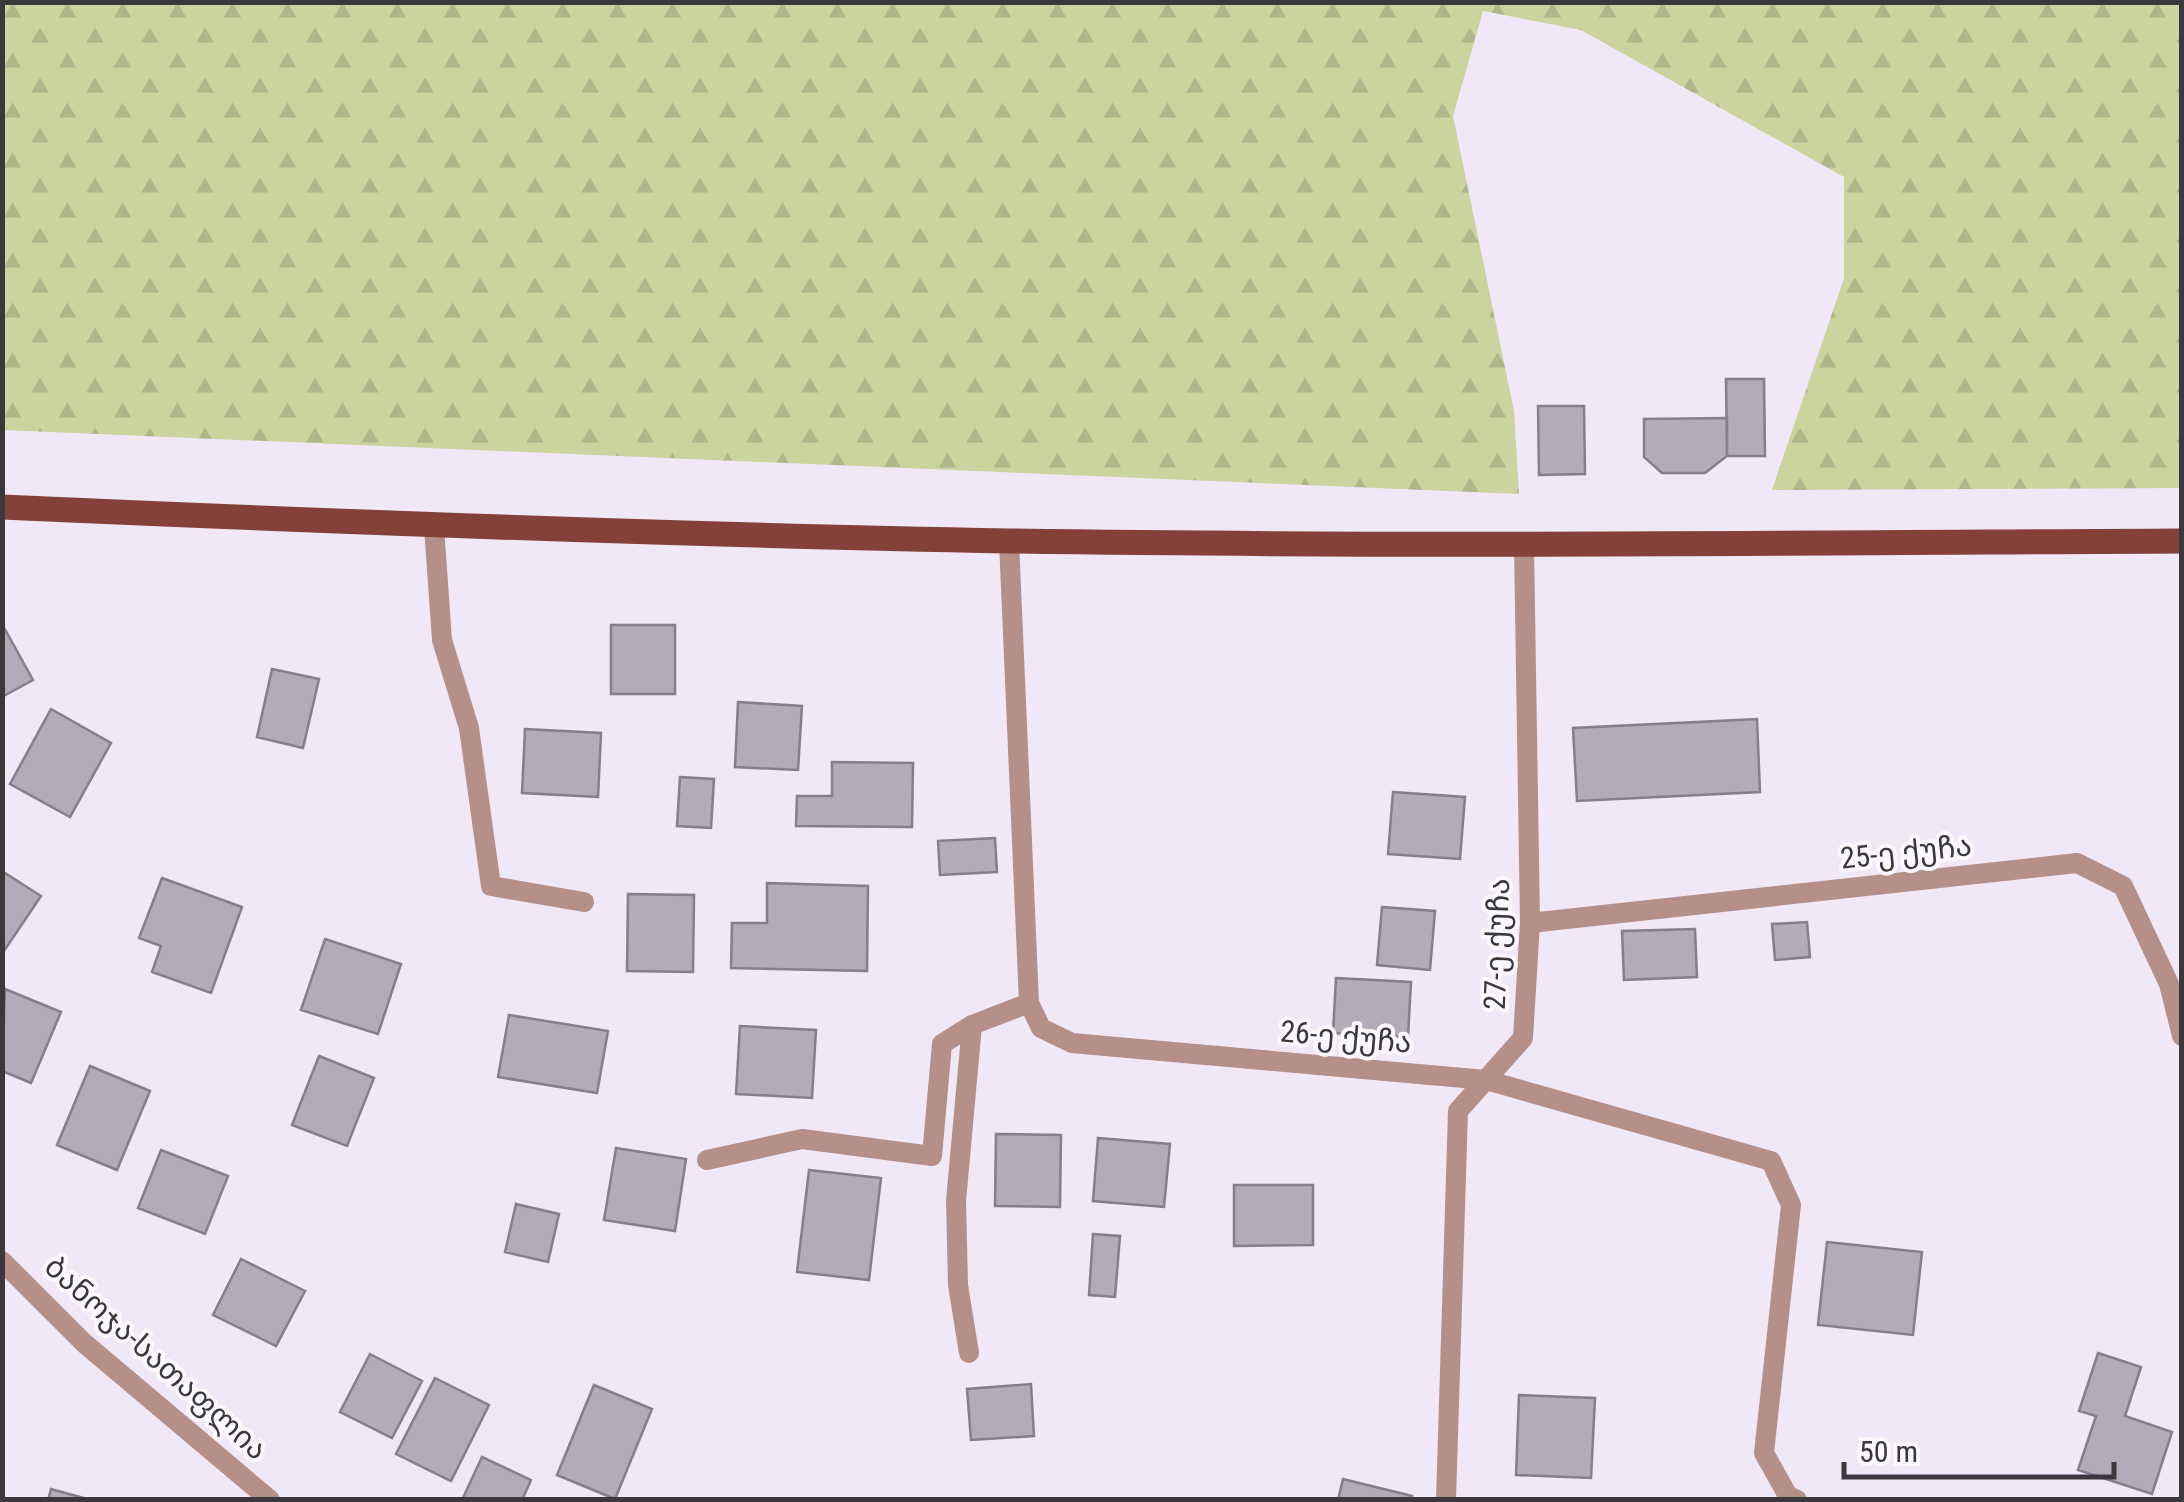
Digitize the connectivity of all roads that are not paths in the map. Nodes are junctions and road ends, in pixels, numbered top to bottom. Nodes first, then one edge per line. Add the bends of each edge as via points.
1 (2, 507) edge
2 (434, 527) junction
3 (1009, 540) junction
4 (2182, 541) edge
5 (1524, 544) junction
6 (584, 902) dead end
7 (1530, 923) junction
8 (1029, 1002) junction
9 (972, 1025) junction
10 (2182, 1036) edge
11 (1486, 1080) junction
12 (707, 1160) dead end
13 (2, 1261) edge
14 (969, 1352) dead end
15 (270, 1500) edge
16 (1446, 1500) edge
17 (1798, 1500) edge

1 - 2 main road
2 - 3 main road
2 - 6 street via 442,640 469,728 491,886
3 - 5 main road
3 - 8 street
4 - 5 main road
5 - 7 street, 27-ე ქუჩა
7 - 10 street, 25-ე ქუჩა via 2077,862 2124,886 2169,984
7 - 11 street, 27-ე ქუჩა via 1523,1038
8 - 9 street
8 - 11 street, 26-ე ქუჩა via 1041,1028 1072,1042
9 - 12 street via 942,1044 932,1156 802,1139
9 - 14 street via 956,1202 958,1286
11 - 16 street, 27-ე ქუჩა via 1458,1112
11 - 17 street, 26-ე ქუჩა via 1772,1162 1792,1205 1764,1452 1788,1496
13 - 15 street, ბანოჯა-სათაფლია via 84,1343

